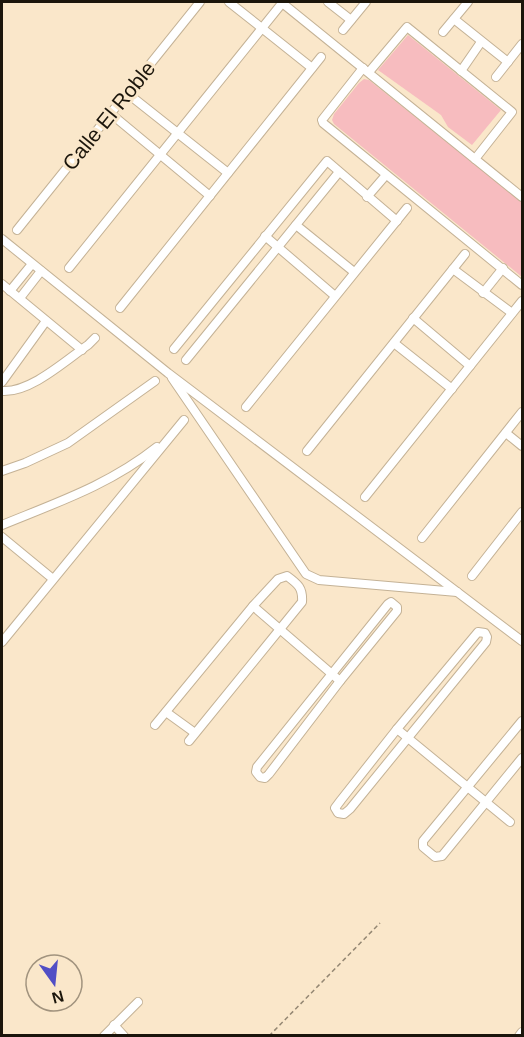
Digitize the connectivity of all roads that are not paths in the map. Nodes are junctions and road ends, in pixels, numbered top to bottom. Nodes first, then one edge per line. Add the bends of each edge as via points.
1 (200, 2) edge
2 (229, 2) edge
3 (282, 2) edge
4 (328, 2) edge
5 (366, 2) edge
6 (468, 2) edge
7 (454, 19) junction
8 (351, 20) junction
9 (261, 28) junction
10 (343, 30) dead end
11 (444, 32) dead end
12 (481, 42) junction
13 (522, 44) edge
14 (321, 57) dead end
15 (508, 62) junction
16 (312, 68) junction
17 (366, 70) junction
18 (461, 71) junction
19 (496, 77) dead end
20 (127, 93) junction
21 (110, 113) junction
22 (177, 133) junction
23 (160, 154) junction
24 (475, 159) junction
25 (339, 172) junction
26 (228, 173) junction
27 (386, 175) junction
28 (210, 196) junction
29 (367, 197) junction
30 (522, 197) edge
31 (407, 208) dead end
32 (397, 221) junction
33 (296, 225) junction
34 (17, 230) dead end
35 (266, 236) junction
36 (2, 239) edge
37 (278, 247) junction
38 (465, 254) dead end
39 (32, 264) junction
40 (69, 268) dead end
41 (504, 268) junction
42 (453, 269) junction
43 (41, 271) junction
44 (354, 272) junction
45 (2, 284) edge
46 (522, 285) edge
47 (10, 291) junction
48 (483, 293) junction
49 (335, 296) junction
50 (20, 298) junction
51 (522, 301) edge
52 (120, 308) dead end
53 (512, 313) junction
54 (413, 318) junction
55 (46, 321) junction
56 (95, 338) dead end
57 (394, 343) junction
58 (174, 349) dead end
59 (82, 350) junction
60 (186, 360) dead end
61 (470, 366) junction
62 (168, 373) junction
63 (154, 381) dead end
64 (2, 382) edge
65 (452, 389) junction
66 (2, 392) edge
67 (246, 407) dead end
68 (522, 412) edge
69 (184, 420) dead end
70 (506, 433) junction
71 (170, 437) junction
72 (522, 446) edge
73 (307, 451) dead end
74 (2, 471) edge
75 (365, 496) dead end
76 (522, 512) edge
77 (2, 525) edge
78 (2, 537) edge
79 (422, 538) dead end
80 (306, 574) junction
81 (472, 576) dead end
82 (53, 579) junction
83 (297, 583) junction
84 (459, 592) junction
85 (253, 606) junction
86 (280, 628) junction
87 (522, 641) edge
88 (2, 642) edge
89 (331, 674) junction
90 (340, 681) junction
91 (166, 712) junction
92 (522, 721) edge
93 (155, 725) dead end
94 (397, 729) junction
95 (195, 733) junction
96 (408, 738) junction
97 (189, 741) dead end
98 (522, 758) edge
99 (468, 787) junction
100 (486, 802) junction
101 (510, 822) dead end
102 (138, 1002) dead end
103 (114, 1025) junction
104 (522, 1032) edge
105 (104, 1035) edge
106 (124, 1035) edge
107 (519, 1035) edge

1 - 20 street, Calle El Roble
2 - 9 street
3 - 9 street
3 - 17 street
4 - 8 street
5 - 8 street
6 - 7 street
7 - 11 street
7 - 12 street
8 - 10 street
9 - 16 street
9 - 22 street
12 - 15 street
12 - 18 street
13 - 15 street
14 - 16 street
15 - 19 street
16 - 26 street
17 - 18 street via 407,27
17 - 24 street
17 - 27 street via 322,122
18 - 24 street via 512,112
20 - 21 street, Calle El Roble
20 - 22 street
21 - 23 street
21 - 34 street, Calle El Roble
22 - 23 street
22 - 26 street
23 - 28 street
23 - 40 street
24 - 30 street
25 - 29 street
25 - 33 street
25 - 35 street via 327,161
26 - 28 street
27 - 29 street
27 - 41 street
28 - 52 street
29 - 32 street
31 - 32 street
32 - 44 street
33 - 37 street
33 - 44 street
35 - 37 street
35 - 58 street
36 - 39 street
37 - 49 street
37 - 60 street
38 - 42 street
39 - 43 street
39 - 47 street
41 - 46 street
41 - 48 street
42 - 48 street
42 - 54 street
43 - 50 street
43 - 62 street
44 - 49 street
45 - 47 street
47 - 50 street
48 - 53 street
49 - 67 street
50 - 55 street
51 - 53 street
53 - 61 street
54 - 57 street
54 - 61 street
55 - 59 street
55 - 64 street
56 - 59 street
57 - 65 street
57 - 73 street
59 - 66 street via 30,385
61 - 65 street
62 - 80 street
62 - 84 street
63 - 74 street via 68,443
65 - 75 street
68 - 70 street
69 - 71 street
70 - 72 street
70 - 79 street
71 - 77 street via 134,465 90,490
71 - 82 street
76 - 81 street
78 - 82 street
80 - 83 street
80 - 84 street via 319,580
82 - 88 street
83 - 85 street via 287,576 278,579
83 - 86 street via 303,591 302,602
84 - 87 street
85 - 86 street
85 - 91 street
86 - 89 street
86 - 95 street
89 - 90 street
89 - 90 street via 388,604 394,603 397,611
89 - 90 street via 257,767 260,777 269,774
91 - 93 street
91 - 95 street
92 - 99 street
94 - 96 street
94 - 96 street via 335,808 338,813 345,814 350,809
94 - 96 street via 478,632 485,633 486,642
95 - 97 street
96 - 99 street
98 - 100 street
99 - 100 street
99 - 100 street via 423,841 423,847 435,857 442,856
100 - 101 street
102 - 103 street
103 - 105 street
103 - 106 street
104 - 107 street

